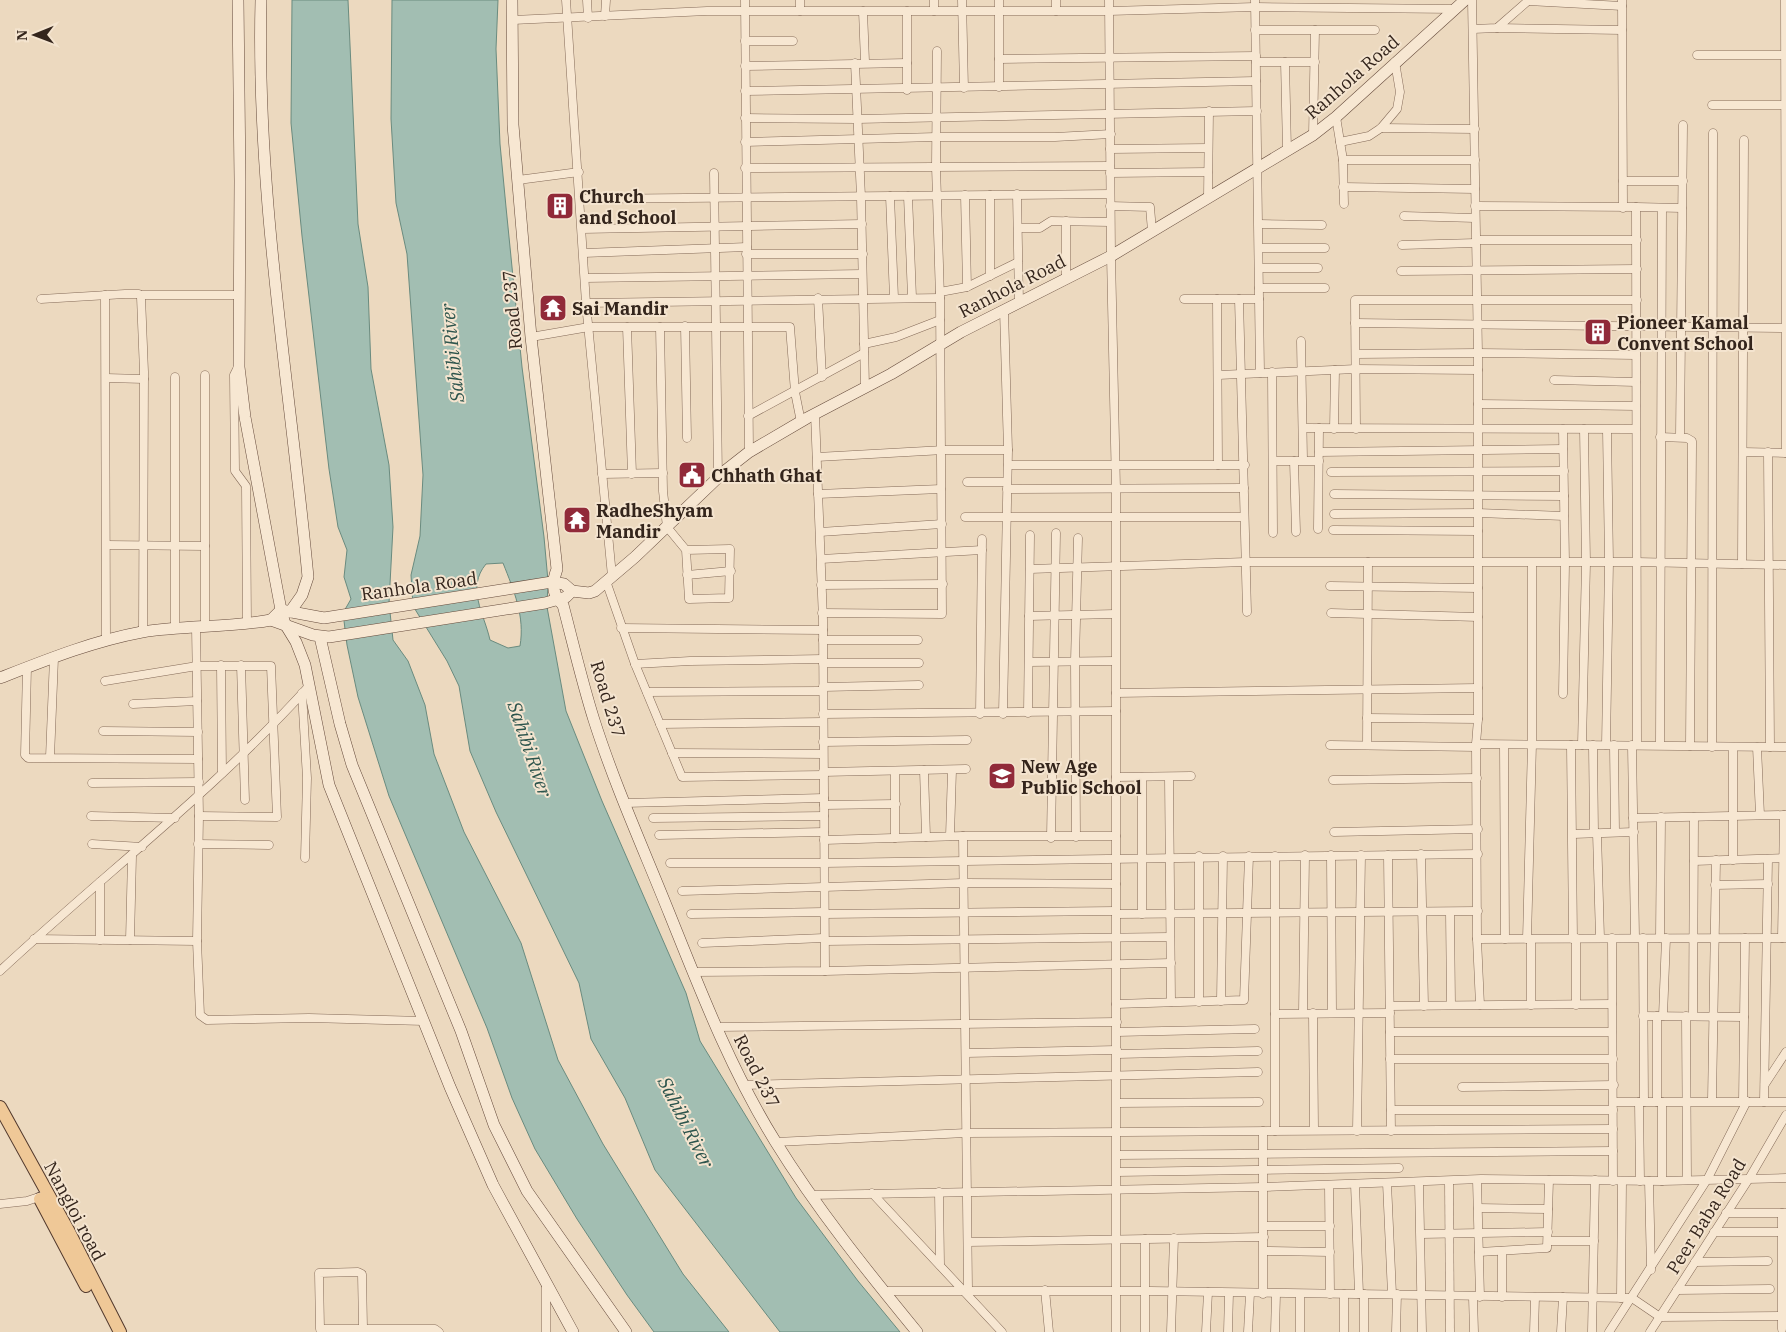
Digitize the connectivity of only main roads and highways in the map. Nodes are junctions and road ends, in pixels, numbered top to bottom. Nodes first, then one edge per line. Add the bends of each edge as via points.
1 (0, 1107) edge
2 (0, 1124) edge
3 (42, 1195) junction
4 (110, 1332) edge
5 (120, 1332) edge

1 - 3 main road, Nangloi road
2 - 3 main road
3 - 4 main road
3 - 5 main road, Nangloi road via 69,1232

